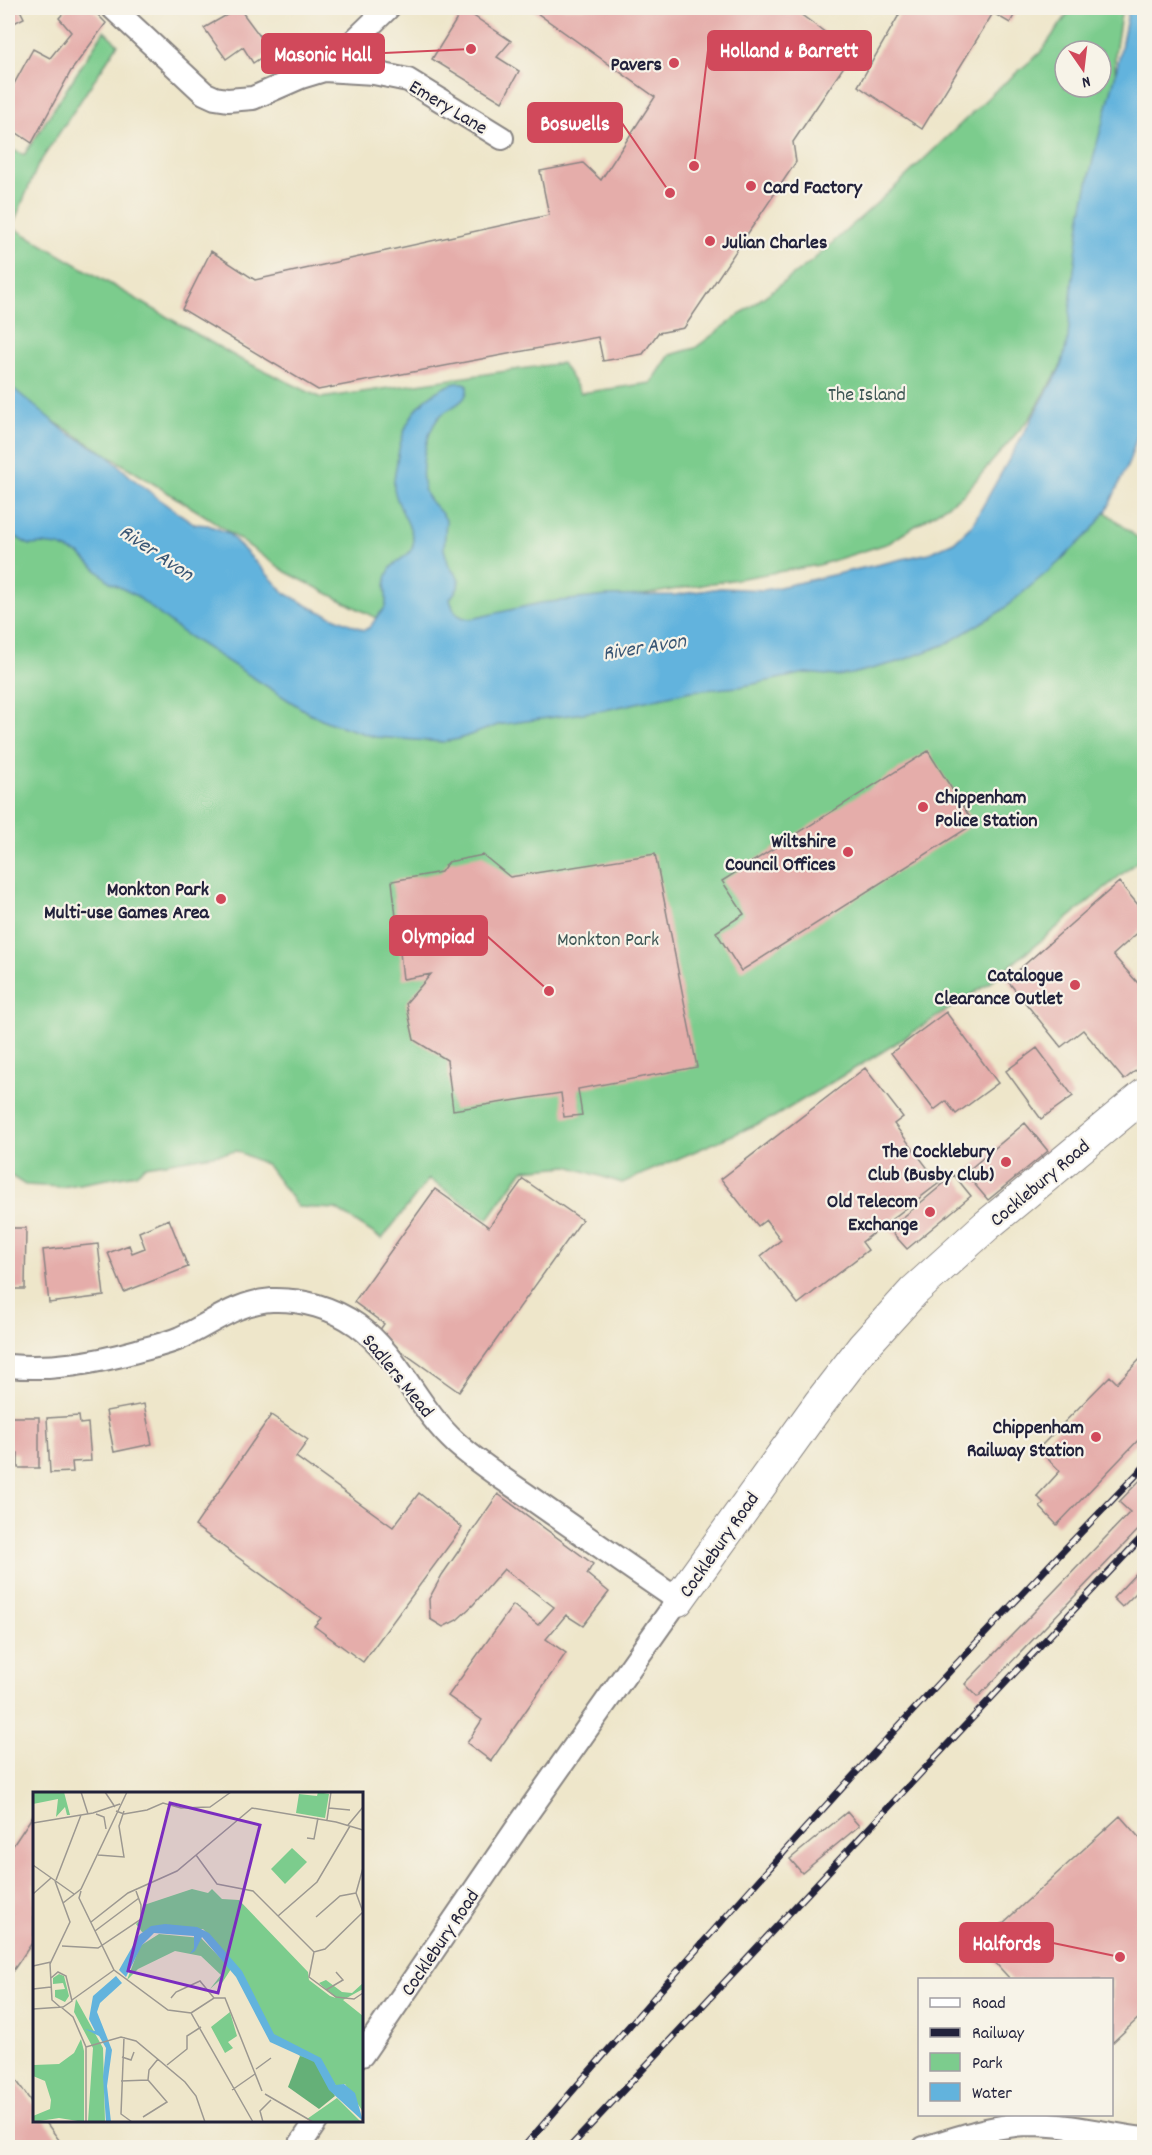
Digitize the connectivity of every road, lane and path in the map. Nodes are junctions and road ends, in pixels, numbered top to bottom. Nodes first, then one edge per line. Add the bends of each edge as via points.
1 (113, 8) edge
2 (388, 8) edge
3 (324, 70) junction
4 (502, 138) dead end
5 (1144, 1095) edge
6 (8, 1366) edge
7 (678, 1600) junction
8 (363, 2054) edge
9 (316, 2122) edge
10 (1144, 2139) edge
11 (298, 2148) edge
12 (924, 2148) edge

1 - 3 street, Emery Lane via 186,78 214,98 253,98
2 - 3 street, Emery Lane
3 - 4 street, Emery Lane via 408,80
5 - 7 street, Cocklebury Road via 914,1291 825,1396
6 - 7 street, Sadlers Mead via 59,1367 110,1359 167,1343 256,1302 284,1300 320,1306 358,1325 373,1338 442,1429 464,1450
7 - 8 street, Cocklebury Road
9 - 11 street
10 - 12 street via 1028,2124 986,2130

